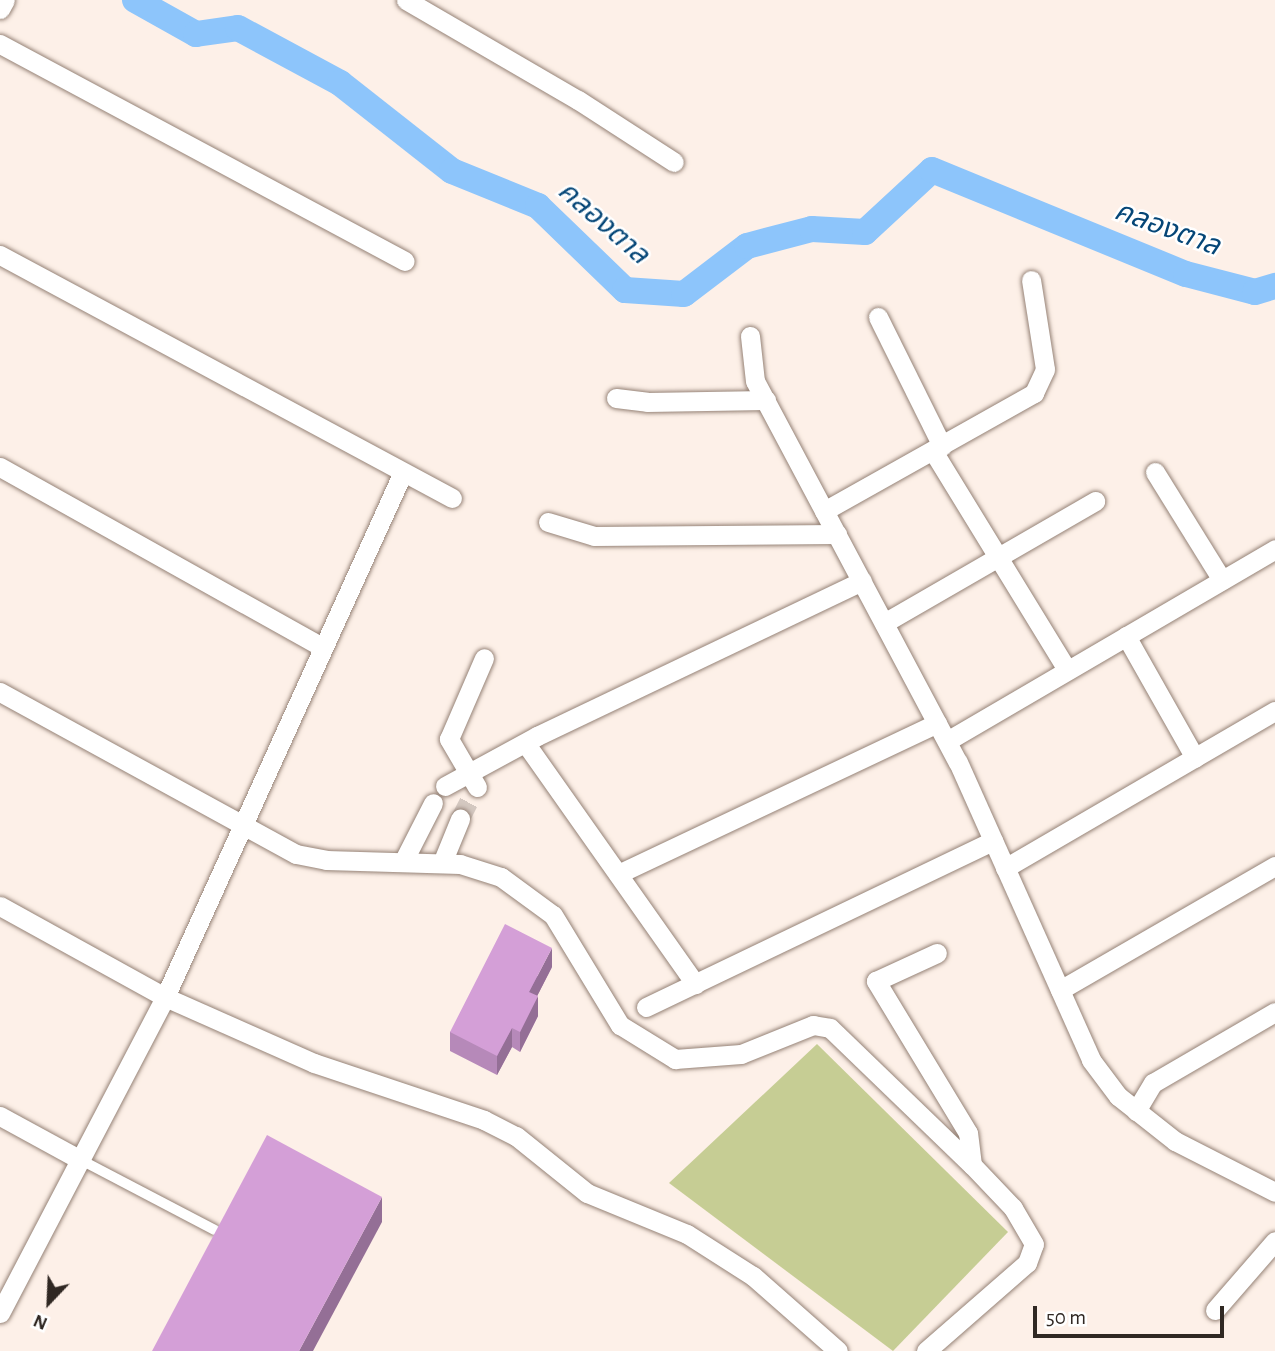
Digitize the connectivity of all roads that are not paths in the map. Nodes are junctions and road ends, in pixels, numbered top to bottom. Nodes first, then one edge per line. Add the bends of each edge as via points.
1 (5, 0) edge
2 (407, 0) edge
3 (429, 5) edge
4 (0, 9) edge
5 (0, 44) edge
6 (674, 162) dead end
7 (0, 255) edge
8 (404, 261) dead end
9 (1031, 280) dead end
10 (878, 317) dead end
11 (750, 336) dead end
12 (616, 398) dead end
13 (766, 400) junction
14 (937, 448) junction
15 (0, 467) edge
16 (403, 472) junction
17 (1156, 472) dead end
18 (452, 498) dead end
19 (1095, 501) dead end
20 (824, 511) junction
21 (548, 522) dead end
22 (837, 534) junction
23 (1275, 549) edge
24 (998, 557) junction
25 (1222, 580) junction
26 (862, 581) junction
27 (884, 623) junction
28 (1126, 636) junction
29 (322, 647) junction
30 (484, 658) dead end
31 (1067, 670) junction
32 (0, 692) edge
33 (1275, 711) edge
34 (937, 723) junction
35 (947, 741) junction
36 (526, 744) junction
37 (1195, 758) junction
38 (445, 786) dead end
39 (471, 787) junction
40 (433, 803) dead end
41 (460, 819) tunnel mouth
42 (244, 827) junction
43 (993, 841) junction
44 (403, 862) junction
45 (442, 863) junction
46 (1275, 866) edge
47 (1005, 868) junction
48 (618, 874) junction
49 (0, 906) edge
50 (937, 953) dead end
51 (695, 984) junction
52 (1059, 990) junction
53 (164, 997) junction
54 (646, 1007) dead end
55 (1275, 1012) edge
56 (1136, 1111) junction
57 (0, 1116) edge
58 (79, 1159) junction
59 (972, 1165) junction
60 (1275, 1192) edge
61 (215, 1230) edge
62 (1275, 1241) edge
63 (1215, 1310) dead end
64 (0, 1313) edge
65 (838, 1351) edge
66 (926, 1351) edge

1 - 4 street
2 - 3 street
3 - 6 street
5 - 8 street
7 - 16 street
9 - 14 street via 1045,369 1039,386 1028,398
10 - 14 street
11 - 13 street via 752,369
12 - 13 street via 647,402
13 - 20 street
14 - 20 street
14 - 24 street
15 - 29 street
16 - 18 street
16 - 29 street
17 - 25 street
19 - 24 street
20 - 22 street
21 - 22 street via 594,536
22 - 26 street
23 - 25 street
24 - 27 street
24 - 31 street
25 - 28 street
26 - 27 street
26 - 36 street
27 - 34 street
28 - 31 street
28 - 37 street
29 - 42 street
30 - 39 street via 451,726 453,752
31 - 35 street
32 - 42 street
33 - 37 street
34 - 35 street
34 - 48 street
35 - 43 street
36 - 39 street via 491,765
36 - 48 street
37 - 47 street
38 - 39 street
40 - 44 street
41 - 45 street
42 - 44 street via 306,856
42 - 53 street
43 - 47 street
43 - 51 street
44 - 45 street
45 - 59 street via 500,877 534,898 553,915 620,1025 676,1059 741,1054 813,1025 830,1028
46 - 52 street
47 - 52 street
48 - 51 street
49 - 53 street
50 - 59 street via 876,981 968,1133
51 - 54 street
52 - 56 street via 1091,1060
53 - 58 street
53 - 65 street via 314,1063 484,1120 516,1136 587,1193 687,1234 753,1276
55 - 56 street via 1153,1083
56 - 60 street via 1202,1158
57 - 58 street
58 - 61 lane
58 - 64 street
59 - 66 street via 1028,1228 1034,1252 1027,1264
62 - 63 street

